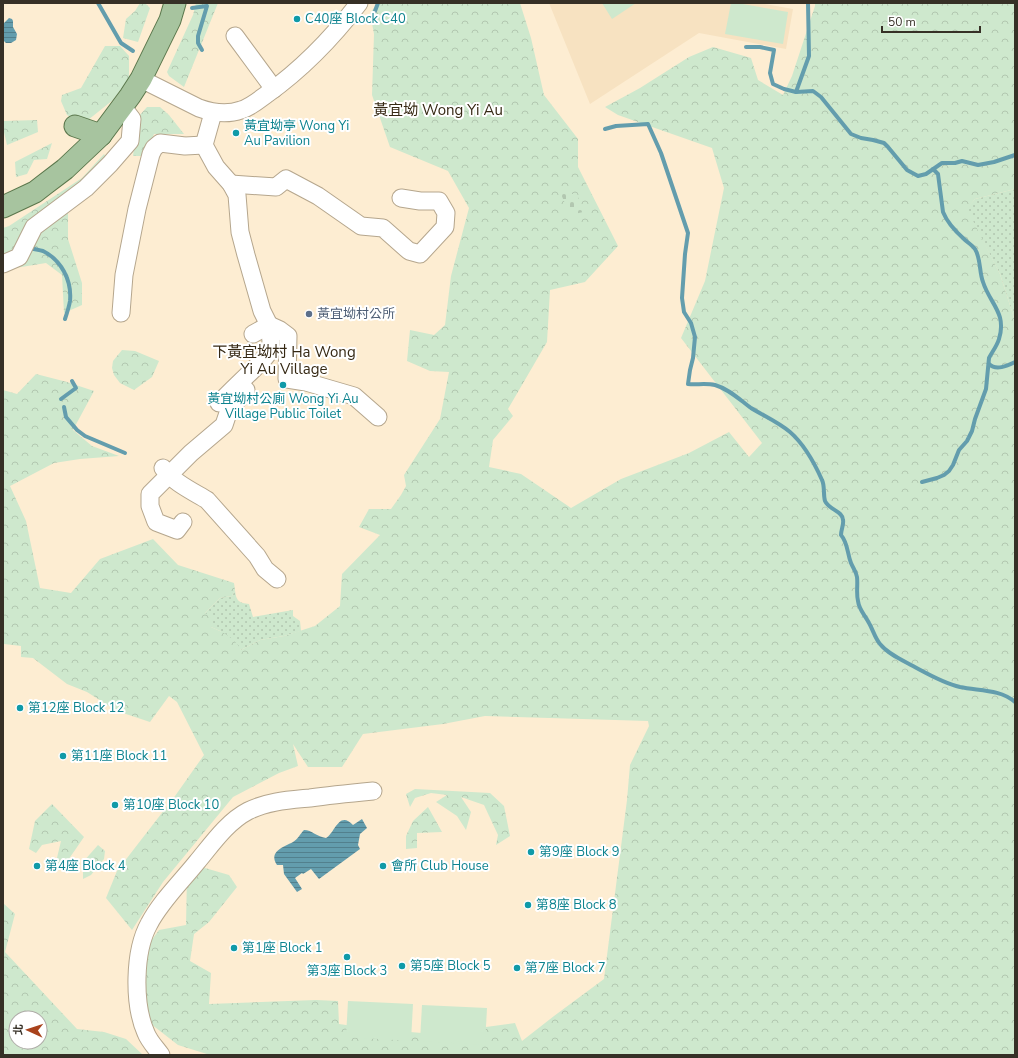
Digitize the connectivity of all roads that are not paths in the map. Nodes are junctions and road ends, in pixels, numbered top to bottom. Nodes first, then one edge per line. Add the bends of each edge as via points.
1 (175, 3) edge
2 (359, 3) edge
3 (235, 36) dead end
4 (141, 79) junction
5 (274, 89) junction
6 (122, 106) junction
7 (213, 113) junction
8 (75, 126) dead end
9 (101, 135) junction
10 (204, 145) junction
11 (231, 184) junction
12 (401, 198) dead end
13 (3, 207) edge
14 (3, 264) edge
15 (121, 313) dead end
16 (273, 327) junction
17 (253, 334) dead end
18 (219, 403) dead end
19 (378, 417) dead end
20 (166, 472) junction
21 (183, 522) dead end
22 (277, 579) dead end
23 (373, 791) dead end
24 (162, 1055) edge

1 - 4 main road via 167,26
2 - 5 street via 316,52
3 - 5 street
4 - 6 main road
4 - 7 street
5 - 7 street via 242,110
6 - 9 main road
6 - 14 street via 132,118 130,141 86,188 34,227 19,257
7 - 10 street
8 - 9 main road
9 - 13 main road via 64,170 35,192
10 - 11 street via 216,167
10 - 15 street via 160,143 151,154 124,275
11 - 12 street via 276,187 286,179 318,196 360,226 383,228 409,251 420,254 445,227 446,213 439,201
11 - 16 street via 237,195 239,229 262,311
16 - 17 street
16 - 18 street via 270,351
16 - 19 street via 288,336 287,379 354,396
16 - 20 street via 281,343 278,356 229,410 224,425
20 - 21 street via 150,494 150,506 156,522 177,530
20 - 22 street via 207,500
23 - 24 street via 275,802 246,812 221,833 162,904 143,935 137,968 137,985 146,1033

